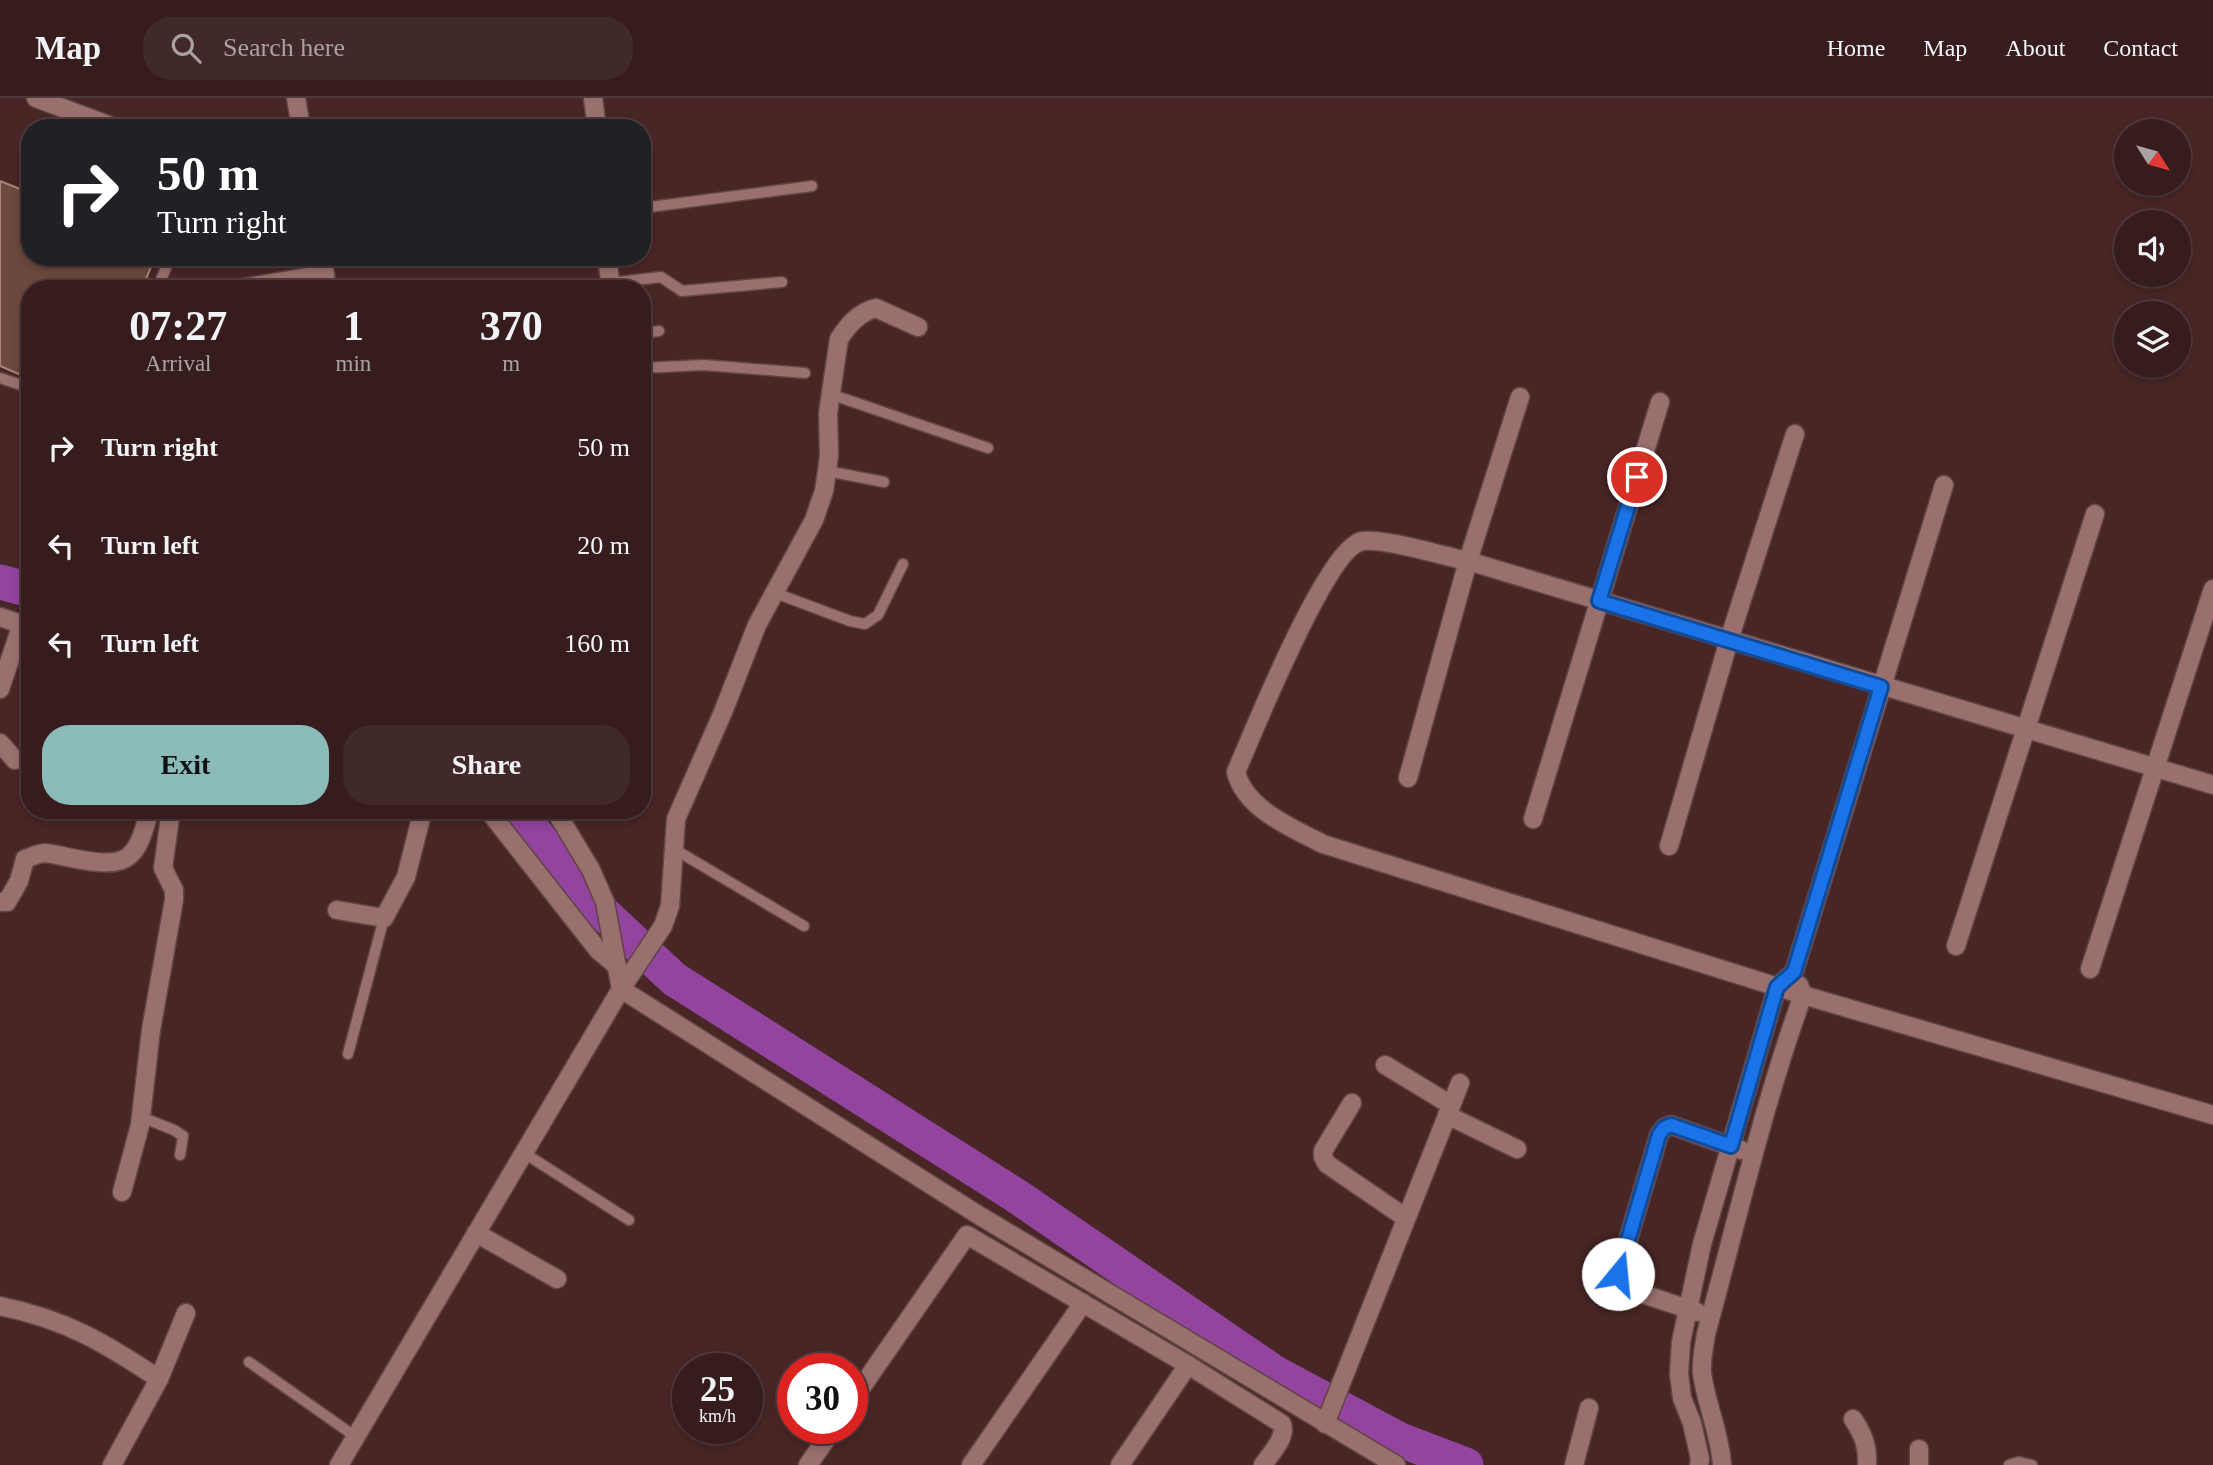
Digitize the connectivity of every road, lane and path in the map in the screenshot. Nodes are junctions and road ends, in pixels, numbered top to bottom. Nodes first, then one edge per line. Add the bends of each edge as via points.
1 (36, 98) edge
2 (296, 98) edge
3 (596, 99) edge
4 (92, 119) edge
5 (300, 119) edge
6 (597, 119) edge
7 (812, 186) dead end
8 (651, 207) edge
9 (166, 268) dead end
10 (325, 273) edge
11 (161, 280) edge
12 (286, 280) edge
13 (644, 280) edge
14 (782, 282) dead end
15 (918, 327) dead end
16 (659, 331) dead end
17 (651, 332) edge
18 (651, 368) edge
19 (805, 373) dead end
20 (0, 378) edge
21 (21, 385) edge
22 (830, 394) junction
23 (1520, 397) dead end
24 (1660, 402) dead end
25 (1795, 434) dead end
26 (988, 448) dead end
27 (827, 471) junction
28 (884, 482) dead end
29 (1944, 485) dead end
30 (2095, 514) dead end
31 (1468, 561) junction
32 (903, 564) dead end
33 (2213, 589) edge
34 (775, 593) junction
35 (1599, 601) junction
36 (0, 617) edge
37 (21, 623) edge
38 (21, 637) edge
39 (1729, 640) junction
40 (1881, 687) junction
41 (0, 689) edge
42 (2025, 729) junction
43 (0, 743) edge
44 (15, 760) dead end
45 (2156, 768) junction
46 (1408, 778) dead end
47 (2213, 785) edge
48 (147, 819) edge
49 (170, 819) edge
50 (421, 819) edge
51 (495, 819) edge
52 (560, 819) edge
53 (1533, 820) dead end
54 (1669, 846) dead end
55 (674, 849) junction
56 (0, 902) edge
57 (337, 910) dead end
58 (384, 918) junction
59 (804, 926) dead end
60 (1956, 946) dead end
61 (615, 958) junction
62 (2090, 969) dead end
63 (1794, 972) junction
64 (1777, 987) junction
65 (621, 989) junction
66 (1803, 995) junction
67 (348, 1054) dead end
68 (1385, 1065) dead end
69 (1460, 1083) dead end
70 (1352, 1103) dead end
71 (1449, 1110) junction
72 (2213, 1115) edge
73 (141, 1117) junction
74 (1731, 1146) junction
75 (1517, 1149) dead end
76 (524, 1153) junction
77 (1754, 1154) junction
78 (180, 1156) dead end
79 (122, 1192) dead end
80 (1406, 1218) junction
81 (629, 1220) dead end
82 (476, 1233) junction
83 (557, 1279) dead end
84 (1083, 1303) junction
85 (0, 1306) edge
86 (1687, 1310) junction
87 (186, 1312) dead end
88 (1711, 1315) junction
89 (250, 1362) dead end
90 (1188, 1365) junction
91 (868, 1378) edge
92 (159, 1379) junction
93 (1589, 1408) dead end
94 (1327, 1419) junction
95 (1853, 1419) dead end
96 (356, 1437) junction
97 (823, 1444) edge
98 (112, 1465) edge
99 (338, 1465) edge
100 (808, 1465) edge
101 (971, 1465) edge
102 (1120, 1465) edge
103 (1263, 1465) edge
104 (1396, 1465) edge
105 (1574, 1465) edge
106 (1699, 1465) edge
107 (1722, 1465) edge
108 (1867, 1465) edge
109 (2008, 1465) edge
110 (2032, 1465) edge

1 - 4 street
2 - 5 street
3 - 6 street
7 - 8 lane
9 - 11 lane
10 - 12 street
13 - 14 lane via 661,277 682,291
15 - 22 street via 881,309 860,315 839,340
16 - 17 lane
18 - 19 lane via 704,365
20 - 21 lane
22 - 26 lane
22 - 27 street
23 - 31 street
24 - 35 street
25 - 39 street
27 - 28 lane
27 - 34 street via 814,520
29 - 40 street
30 - 42 street
31 - 35 street
31 - 46 street
31 - 64 street via 1394,545 1362,541 1352,545 1332,569 1300,627 1249,740 1236,772 1246,794 1323,844
32 - 34 lane via 878,615 864,624
33 - 45 street
34 - 55 street via 757,625 676,819
35 - 39 street
35 - 53 street
36 - 37 street
38 - 41 street
39 - 40 street
39 - 54 street
40 - 42 street
40 - 63 street
42 - 45 street
42 - 60 street
43 - 44 street
45 - 47 street
45 - 62 street
48 - 56 street via 129,857 76,860 43,853 25,859 7,902
49 - 73 street via 163,868 174,900
50 - 58 street via 406,877
51 - 61 street via 598,950
52 - 61 street via 605,902
55 - 59 lane
55 - 65 street via 670,906 663,926
57 - 58 street
58 - 67 lane
61 - 65 street
63 - 64 street
63 - 66 street
64 - 66 street
64 - 74 street
65 - 76 street
65 - 94 street via 980,1216
66 - 72 street
66 - 77 street
68 - 71 street
69 - 71 street
70 - 80 street via 1323,1157
71 - 75 street
71 - 80 street
73 - 78 lane via 183,1136
73 - 79 street
74 - 77 street
74 - 86 street
74 - 86 street via 1671,1125 1664,1128 1618,1274 1618,1284 1625,1289
76 - 81 lane
76 - 82 street
77 - 88 street
80 - 94 street
82 - 83 street
82 - 96 street
84 - 90 street
84 - 91 street via 967,1235
84 - 101 street
85 - 92 street via 84,1332
86 - 88 street
86 - 106 street via 1679,1374
87 - 92 street
88 - 107 street via 1703,1373
89 - 96 lane
90 - 102 street
90 - 103 street via 1282,1424 1281,1438
92 - 98 street
93 - 105 street
94 - 104 street
95 - 108 street via 1867,1448
96 - 99 street
97 - 100 street
109 - 110 lane

